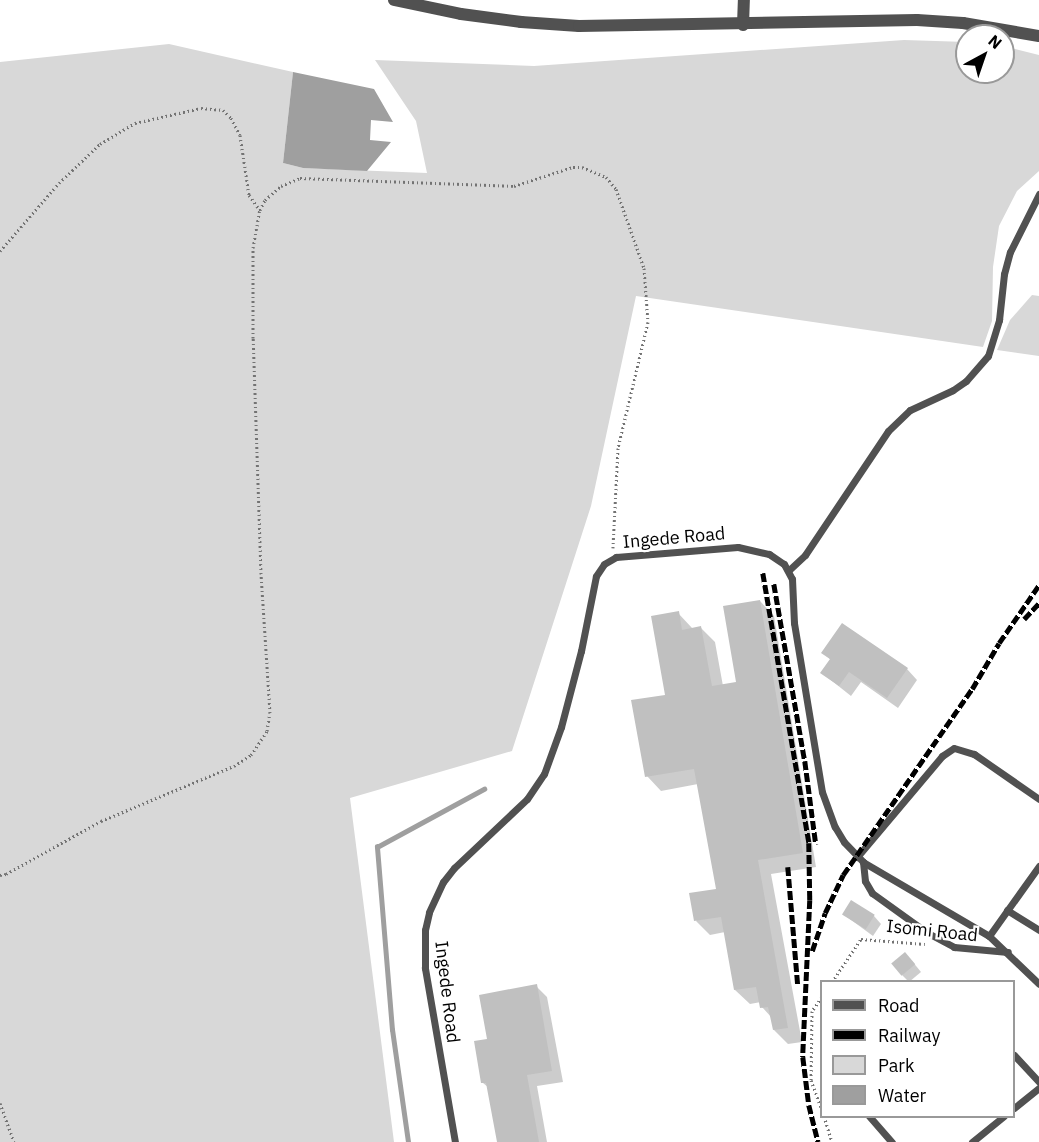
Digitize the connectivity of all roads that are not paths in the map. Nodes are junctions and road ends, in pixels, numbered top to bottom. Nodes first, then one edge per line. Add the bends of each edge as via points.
1 (394, 0) edge
2 (744, 0) edge
3 (743, 25) junction
4 (1039, 36) edge
5 (1039, 194) edge
6 (789, 570) junction
7 (1039, 799) edge
8 (860, 860) junction
9 (1039, 866) edge
10 (1008, 910) junction
11 (1039, 930) edge
12 (988, 936) junction
13 (1008, 952) junction
14 (1039, 984) edge
15 (1015, 1056) edge
16 (1039, 1082) edge
17 (1039, 1088) edge
18 (1015, 1107) edge
19 (871, 1118) edge
20 (1002, 1118) edge
21 (455, 1142) edge
22 (892, 1142) edge
23 (972, 1142) edge

1 - 3 street via 521,22 590,26
2 - 3 street
3 - 4 street via 917,20 963,23
5 - 6 lane via 1010,252 999,320 988,356 966,381 910,410 888,431 804,555
6 - 8 lane via 822,792 835,827
6 - 21 lane, Ingede Road via 778,558 738,548 669,551 612,559 596,576 581,651 544,774 527,799 454,868 429,912 425,968
7 - 8 lane via 974,754 954,748 942,756
8 - 12 lane
8 - 13 lane, Isomi Road via 872,893 926,932 954,947
9 - 10 lane
10 - 11 lane
10 - 12 lane
12 - 13 lane
13 - 14 lane
15 - 16 lane
17 - 18 lane
19 - 22 lane
20 - 23 lane

